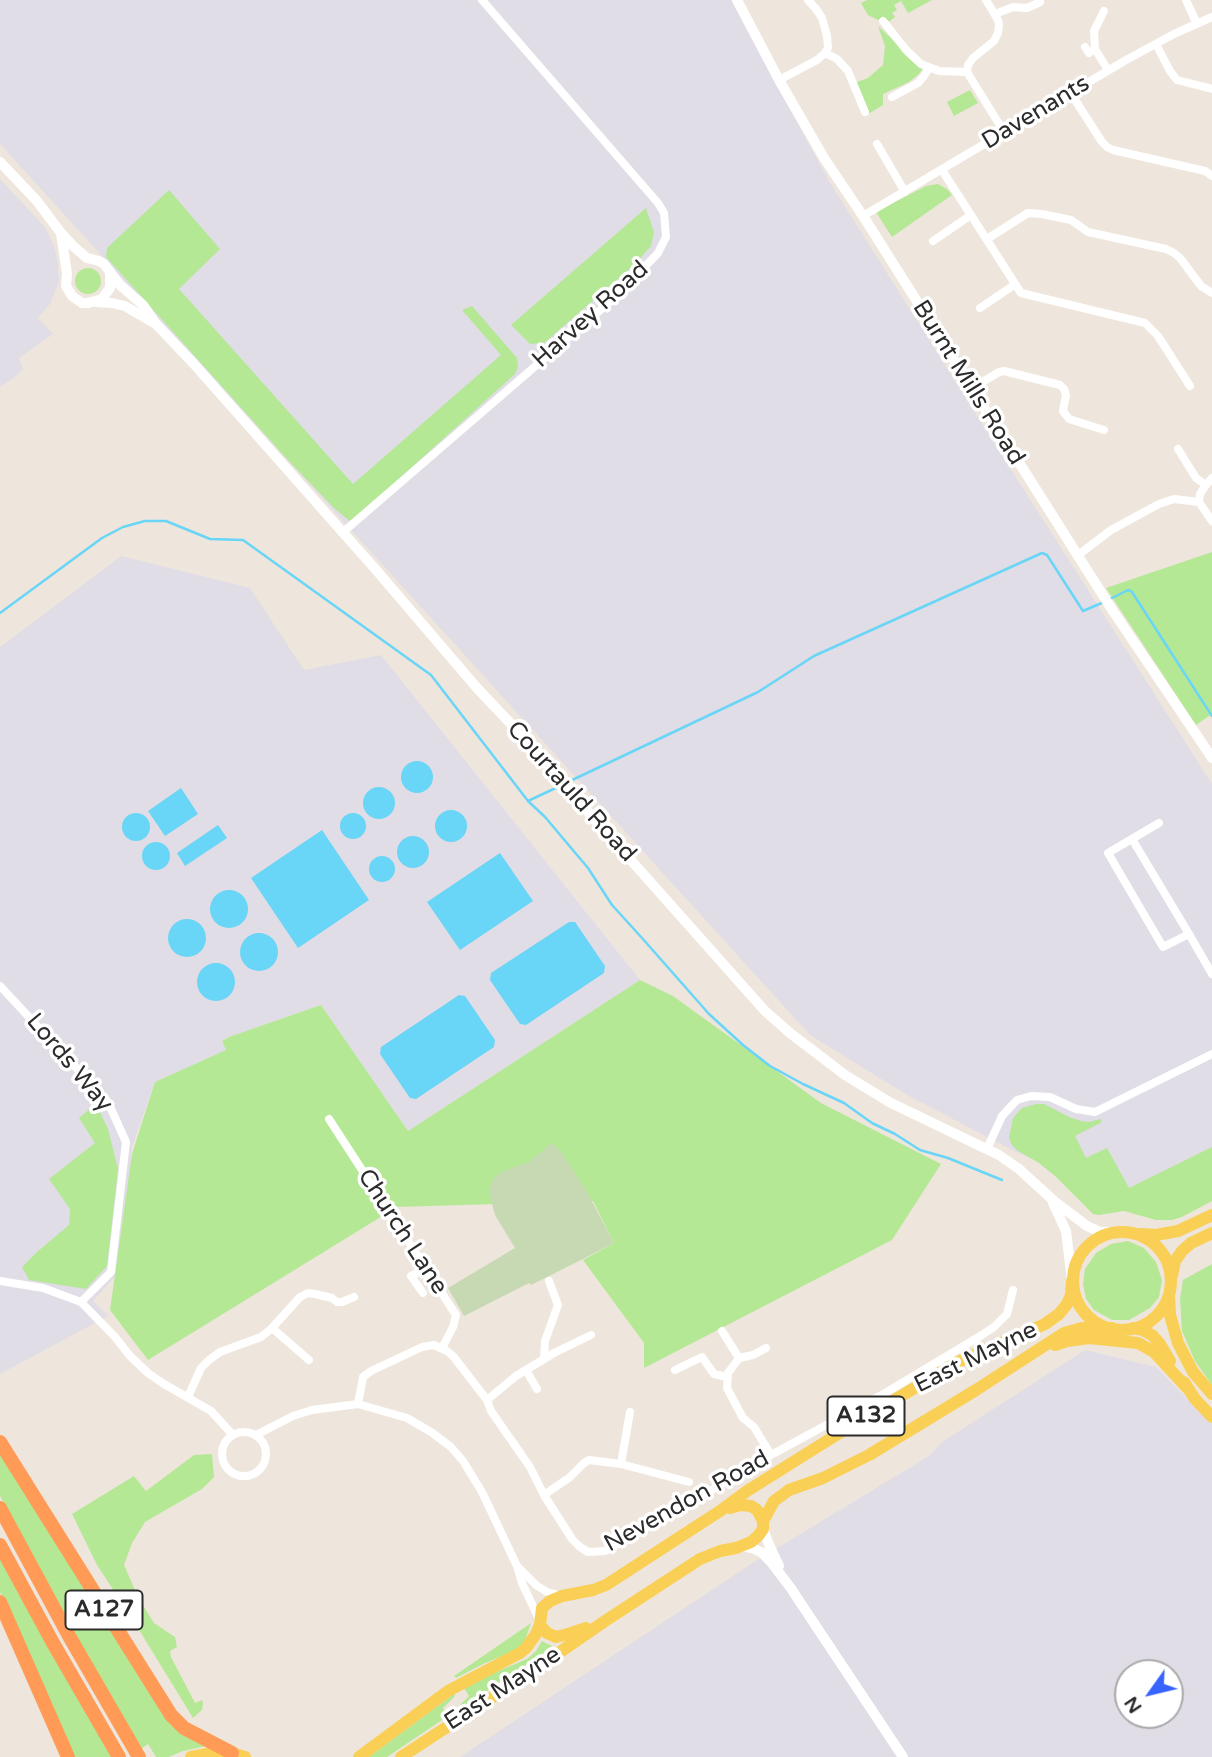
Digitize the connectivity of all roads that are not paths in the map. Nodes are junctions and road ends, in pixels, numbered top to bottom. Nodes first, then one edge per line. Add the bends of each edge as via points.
1 (482, 0) edge
2 (737, 0) edge
3 (986, 0) edge
4 (1186, 0) edge
5 (811, 1) edge
6 (1040, 2) dead end
7 (1104, 12) dead end
8 (995, 14) junction
9 (1212, 17) edge
10 (883, 21) dead end
11 (1197, 24) junction
12 (1156, 44) junction
13 (825, 53) junction
14 (929, 68) junction
15 (1108, 70) junction
16 (967, 72) junction
17 (779, 80) junction
18 (1212, 89) edge
19 (1070, 92) junction
20 (892, 97) dead end
21 (865, 112) dead end
22 (1004, 132) junction
23 (877, 144) dead end
24 (0, 162) edge
25 (942, 170) junction
26 (1212, 176) edge
27 (905, 192) junction
28 (971, 215) junction
29 (863, 216) junction
30 (61, 233) junction
31 (987, 239) junction
32 (933, 241) dead end
33 (87, 258) junction
34 (66, 274) junction
35 (110, 274) junction
36 (1014, 285) junction
37 (1212, 293) edge
38 (96, 302) junction
39 (980, 308) dead end
40 (156, 324) junction
41 (1190, 386) dead end
42 (971, 389) junction
43 (1104, 430) dead end
44 (1178, 449) dead end
45 (1209, 481) edge
46 (1199, 502) junction
47 (1212, 522) edge
48 (342, 533) junction
49 (1077, 556) junction
50 (1212, 758) edge
51 (1159, 823) dead end
52 (1132, 839) junction
53 (1189, 934) junction
54 (1212, 974) edge
55 (0, 986) edge
56 (1212, 1054) edge
57 (329, 1119) dead end
58 (987, 1149) junction
59 (1042, 1190) junction
60 (1212, 1215) edge
61 (1114, 1232) junction
62 (1130, 1232) junction
63 (1212, 1233) edge
64 (426, 1268) junction
65 (1171, 1280) junction
66 (0, 1281) edge
67 (549, 1281) dead end
68 (1072, 1282) junction
69 (1013, 1290) dead end
70 (423, 1293) dead end
71 (1168, 1295) junction
72 (354, 1297) dead end
73 (81, 1302) junction
74 (272, 1328) junction
75 (1112, 1328) junction
76 (1129, 1328) junction
77 (722, 1331) dead end
78 (591, 1335) dead end
79 (442, 1348) junction
80 (766, 1349) dead end
81 (1032, 1355) junction
82 (738, 1358) junction
83 (544, 1359) junction
84 (309, 1360) dead end
85 (526, 1370) junction
86 (675, 1370) dead end
87 (727, 1377) junction
88 (537, 1389) dead end
89 (1188, 1389) junction
90 (1212, 1394) edge
91 (188, 1397) junction
92 (487, 1400) junction
93 (358, 1404) junction
94 (630, 1412) dead end
95 (1212, 1417) edge
96 (232, 1434) junction
97 (256, 1435) junction
98 (0, 1442) edge
99 (771, 1455) junction
100 (621, 1464) junction
101 (689, 1482) dead end
102 (544, 1495) junction
103 (0, 1508) edge
104 (720, 1511) junction
105 (763, 1525) junction
106 (0, 1545) edge
107 (742, 1546) junction
108 (517, 1566) junction
109 (790, 1587) junction
110 (562, 1596) junction
111 (0, 1602) edge
112 (605, 1621) junction
113 (540, 1623) junction
114 (138, 1754) edge
115 (238, 1755) edge
116 (68, 1757) edge
117 (119, 1757) edge
118 (191, 1757) edge
119 (359, 1757) edge
120 (401, 1757) edge
121 (903, 1757) edge

1 - 48 street, Harvey Road via 658,203 664,213 666,237 658,253 619,294
2 - 17 street, Burnt Mills Road
3 - 8 street
4 - 11 street
5 - 13 street via 824,24
6 - 8 street
7 - 15 street via 1090,48
8 - 16 street via 997,37 972,58
9 - 11 street, Davenants
10 - 14 street via 907,51
11 - 12 street, Davenants
12 - 15 street, Davenants
12 - 18 street via 1177,80
13 - 17 street
13 - 21 street via 848,71
14 - 16 street
14 - 20 street via 918,83
15 - 19 street, Davenants
16 - 22 street
17 - 29 street, Burnt Mills Road
19 - 22 street, Davenants
19 - 26 street via 1107,147
22 - 25 street, Davenants
23 - 27 street
24 - 30 street, Courtauld Road
25 - 27 street, Davenants
25 - 28 street
27 - 29 street, Davenants
28 - 31 street
28 - 32 street
29 - 42 street, Burnt Mills Road
30 - 33 street, Courtauld Road
30 - 34 street, Courtauld Road
31 - 36 street
31 - 37 street via 1028,213 1071,220 1088,232 1174,253
33 - 34 street via 74,263
33 - 35 street, Courtauld Road via 99,261
34 - 38 street, Courtauld Road via 72,296 82,303
35 - 38 street via 110,288
35 - 40 street, Courtauld Road
36 - 39 street
36 - 41 street via 1027,295 1145,323
38 - 40 street, Courtauld Road via 125,306
40 - 48 street, Courtauld Road
42 - 43 street via 1004,371 1060,385 1066,395 1063,411 1069,419
42 - 49 street, Burnt Mills Road
44 - 45 street via 1196,478
45 - 46 street
46 - 47 street
46 - 49 street via 1174,499 1159,504 1111,530
48 - 58 street, Courtauld Road via 765,1011 845,1075 891,1103
49 - 50 street, Burnt Mills Road
51 - 52 street
52 - 53 street
52 - 53 street via 1108,853 1163,947
53 - 54 street
55 - 73 street, Lords Way via 108,1102 126,1142 111,1272
56 - 58 street via 1095,1112 1050,1097 1017,1100 1002,1116
57 - 64 street, Church Lane
58 - 59 street, Courtauld Road
59 - 61 street, Courtauld Road via 1087,1226
59 - 68 street, Courtauld Road via 1066,1231
60 - 62 main road via 1172,1233
61 - 62 main road
61 - 68 main road, A132 via 1088,1247 1076,1264
62 - 65 main road via 1148,1240 1162,1254
63 - 65 main road, A132 via 1178,1255
64 - 70 street via 411,1276
64 - 79 street, Church Lane via 456,1315
65 - 71 main road, A132
66 - 73 street via 43,1288
67 - 83 street via 558,1305 545,1341
68 - 75 main road via 1074,1296 1090,1318
68 - 104 main road, East Mayne / A132 via 1067,1304 1052,1320 962,1360
69 - 99 street, Nevendon Road via 1007,1314 994,1327
71 - 76 main road, A132 via 1148,1322
71 - 90 main road via 1178,1343 1193,1372
72 - 74 street via 337,1302 308,1293
73 - 91 street via 148,1373
74 - 84 street
74 - 91 street via 209,1360
75 - 76 main road, A132
75 - 81 main road, East Mayne / A132 via 1076,1329
76 - 89 main road via 1146,1331 1156,1339
77 - 82 street
78 - 83 street
79 - 92 street, Nevendon Road
79 - 93 street via 422,1347 371,1371 363,1377
80 - 82 street
81 - 89 main road via 1083,1338 1138,1343 1154,1352
81 - 105 main road, East Mayne / A132 via 845,1468 789,1490 769,1508
82 - 87 street
83 - 85 street
85 - 88 street
85 - 92 street
86 - 87 street via 702,1357 714,1374
87 - 99 street via 734,1404
89 - 95 main road
91 - 96 street via 211,1411
92 - 102 street, Nevendon Road
93 - 97 street via 312,1410
93 - 108 street via 407,1418 450,1447 482,1492
94 - 100 street
96 - 97 street via 246,1431
96 - 97 street via 221,1457 224,1466 243,1477 259,1471 265,1461 263,1442
98 - 115 highway, A127 via 171,1715 184,1728
99 - 102 street, Nevendon Road via 605,1551 588,1552 580,1547
100 - 101 street
100 - 102 street via 589,1460
103 - 114 highway, A127
104 - 105 main road, East Mayne / A132 via 746,1505 757,1510
104 - 110 main road, East Mayne / A132 via 606,1585
105 - 107 main road, East Mayne / A132 via 758,1536
105 - 109 street
106 - 117 highway, A127
107 - 109 street via 761,1552
107 - 112 main road, East Mayne / A132 via 700,1559
108 - 110 street via 536,1586
108 - 113 street
109 - 121 street
110 - 113 main road, East Mayne via 545,1604
111 - 116 highway
112 - 113 main road, East Mayne / A132 via 556,1637
112 - 120 main road, East Mayne / A132
113 - 119 main road, East Mayne via 531,1643 520,1653 448,1691
115 - 118 main road

